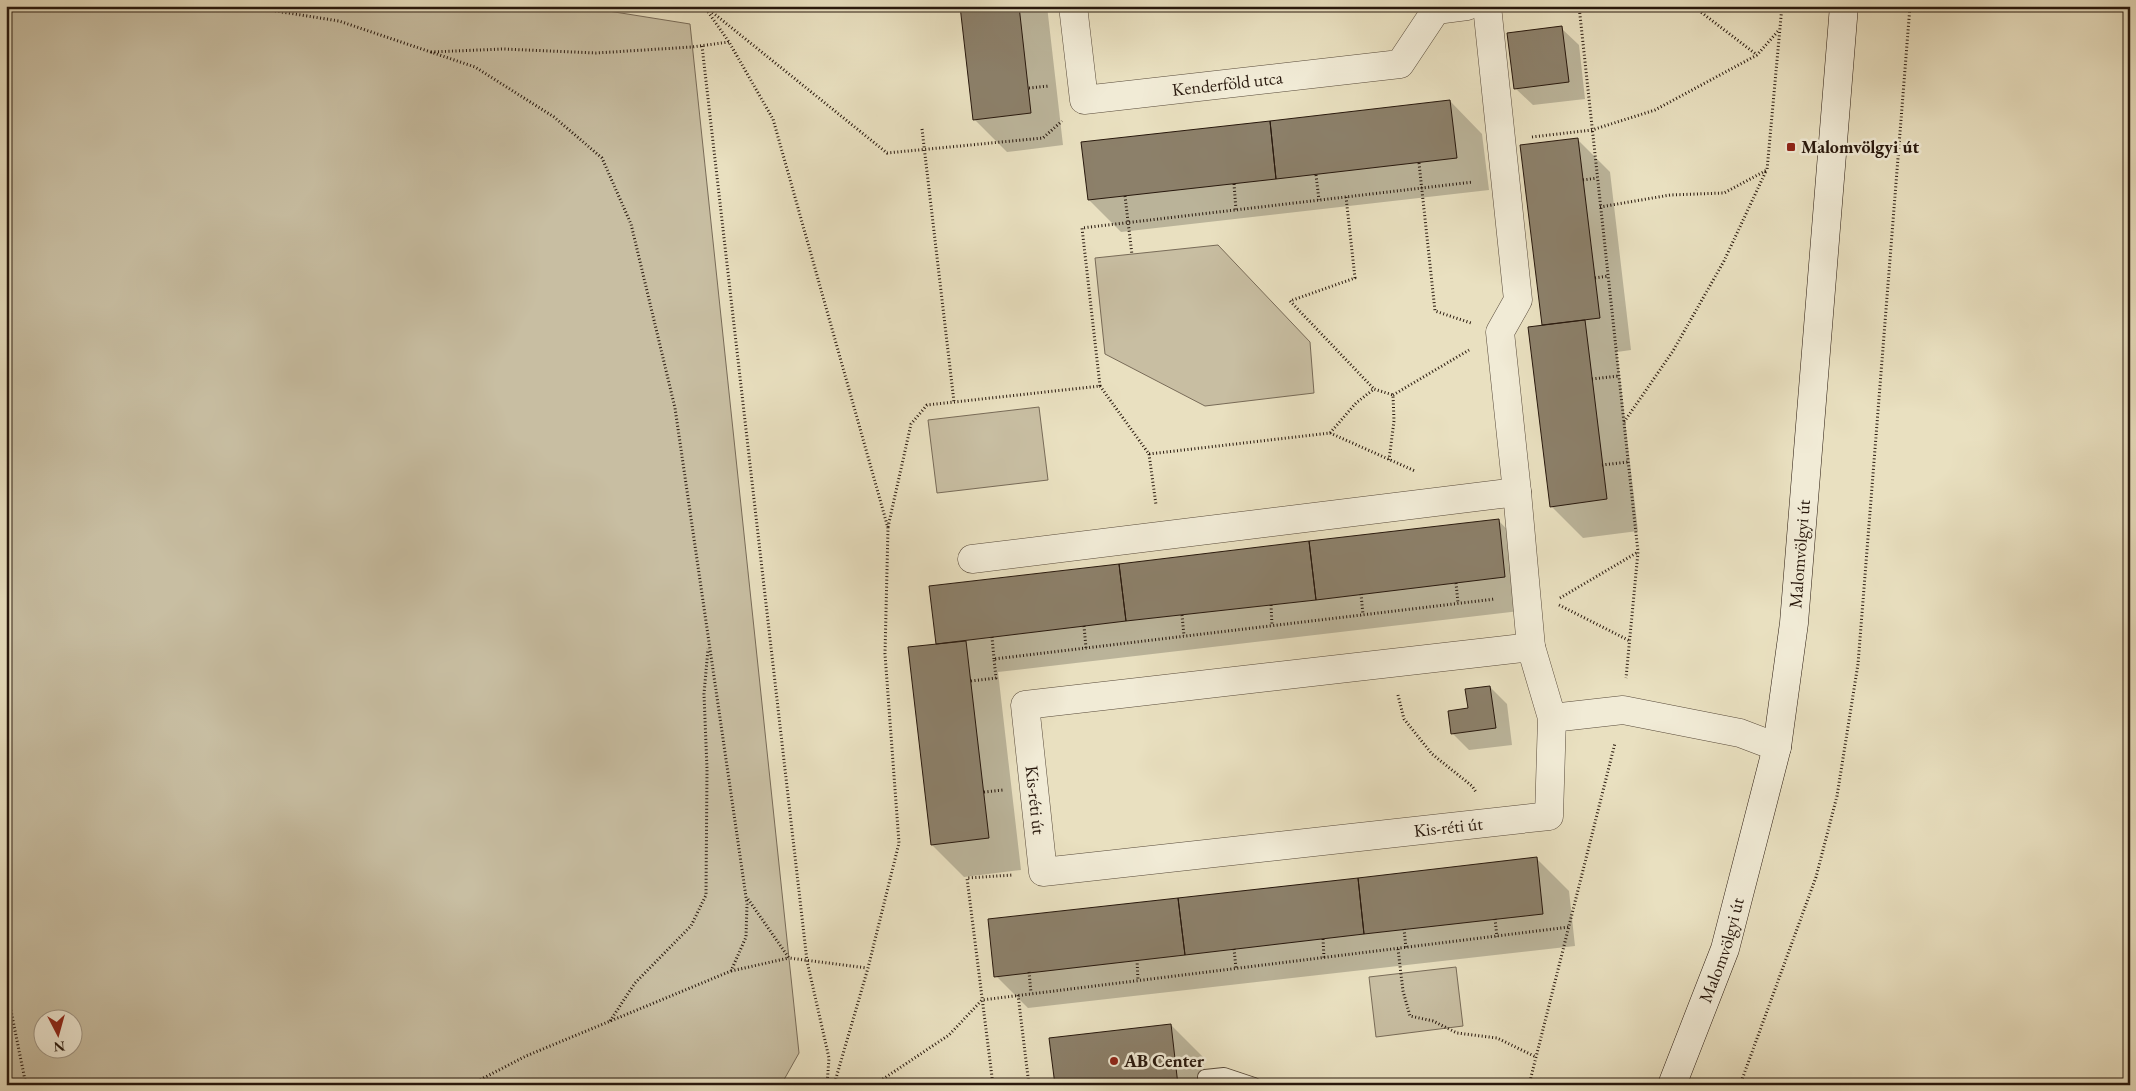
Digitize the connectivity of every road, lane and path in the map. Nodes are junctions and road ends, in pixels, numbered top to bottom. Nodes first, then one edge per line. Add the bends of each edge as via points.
1 (244, 6) edge
2 (704, 6) edge
3 (1073, 6) edge
4 (1467, 6) edge
5 (1487, 6) edge
6 (1578, 6) edge
7 (1693, 6) edge
8 (1782, 6) edge
9 (1844, 6) edge
10 (1910, 6) edge
11 (1434, 8) edge
12 (1780, 30) junction
13 (730, 42) junction
14 (702, 46) junction
15 (427, 52) junction
16 (1757, 55) junction
17 (1050, 86) dead end
18 (1029, 88) dead end
19 (1084, 100) junction
20 (922, 129) dead end
21 (1592, 130) junction
22 (1501, 141) junction
23 (924, 150) junction
24 (1419, 163) dead end
25 (1766, 170) junction
26 (1316, 174) dead end
27 (1597, 178) junction
28 (1583, 180) dead end
29 (1234, 184) dead end
30 (1455, 184) dead end
31 (1421, 188) junction
32 (1125, 196) dead end
33 (1346, 197) junction
34 (1319, 200) junction
35 (1600, 207) junction
36 (1236, 210) junction
37 (1129, 223) junction
38 (1132, 255) dead end
39 (1608, 276) junction
40 (1595, 278) dead end
41 (1500, 332) junction
42 (1619, 376) junction
43 (1592, 379) dead end
44 (1100, 386) junction
45 (1374, 389) junction
46 (1393, 395) junction
47 (954, 402) junction
48 (1624, 423) junction
49 (1330, 433) junction
50 (1149, 454) junction
51 (1389, 460) junction
52 (1628, 462) junction
53 (1602, 465) dead end
54 (1422, 475) dead end
55 (1516, 492) junction
56 (888, 528) junction
57 (1159, 536) junction
58 (1638, 552) junction
59 (972, 559) dead end
60 (1456, 583) dead end
61 (1361, 594) dead end
62 (1526, 595) junction
63 (1458, 603) junction
64 (1271, 605) dead end
65 (1182, 615) dead end
66 (1363, 615) junction
67 (1272, 625) junction
68 (1084, 626) dead end
69 (1184, 636) junction
70 (992, 637) dead end
71 (1630, 641) junction
72 (709, 644) junction
73 (1531, 647) junction
74 (1086, 648) junction
75 (994, 659) junction
76 (1395, 662) junction
77 (971, 681) dead end
78 (1623, 710) junction
79 (1552, 718) junction
80 (1777, 747) junction
81 (1005, 790) dead end
82 (984, 792) dead end
83 (1497, 821) junction
84 (1043, 872) junction
85 (746, 897) junction
86 (1495, 919) dead end
87 (1569, 927) junction
88 (1404, 929) dead end
89 (1497, 937) junction
90 (1323, 939) dead end
91 (1406, 948) junction
92 (1234, 949) dead end
93 (1398, 949) junction
94 (789, 958) junction
95 (1324, 958) junction
96 (807, 960) junction
97 (1137, 960) dead end
98 (868, 968) junction
99 (1236, 968) junction
100 (731, 972) junction
101 (1029, 972) dead end
102 (1138, 980) junction
103 (6, 986) edge
104 (1031, 993) junction
105 (1018, 995) junction
106 (982, 1000) junction
107 (610, 1022) junction
108 (1536, 1057) junction
109 (26, 1085) edge
110 (470, 1085) edge
111 (827, 1085) edge
112 (834, 1085) edge
113 (874, 1085) edge
114 (993, 1085) edge
115 (1029, 1085) edge
116 (1206, 1085) edge
117 (1254, 1085) edge
118 (1529, 1085) edge
119 (1672, 1085) edge
120 (1740, 1085) edge

1 - 15 path via 339,21
2 - 13 path
2 - 23 path via 887,153
3 - 19 street
4 - 11 street, Kenderföld utca
5 - 22 street via 1502,62
6 - 21 path
7 - 16 path
8 - 12 path
9 - 80 street, Malomvölgyi út via 1795,614
10 - 120 path via 1858,664 1837,796 1816,877
11 - 19 street, Kenderföld utca via 1400,64
12 - 16 path
12 - 25 path
13 - 14 path
13 - 56 path via 772,119
14 - 15 path via 596,53 503,49
14 - 96 path
15 - 72 path via 475,67 554,117 602,158 631,224 675,408
16 - 21 path via 1655,110
17 - 18 path
19 - 23 path via 1043,138
20 - 23 path
21 - 22 path
21 - 27 path
22 - 41 street via 1518,300
23 - 47 path
24 - 31 path
25 - 35 path via 1724,193 1670,195
25 - 48 path via 1724,261 1673,351
26 - 34 path
27 - 28 path
27 - 35 path
29 - 36 path
30 - 31 path
31 - 33 path
31 - 41 path via 1435,311
32 - 37 path
33 - 34 path
33 - 45 path via 1354,278 1290,301
34 - 36 path
35 - 39 path
36 - 37 path
37 - 38 path
37 - 44 path via 1082,228
39 - 40 path
39 - 42 path
41 - 46 path
41 - 55 street
42 - 43 path
42 - 48 path
44 - 47 path
44 - 50 path
45 - 46 path
45 - 49 path
46 - 51 path via 1394,421
47 - 56 path via 927,404 912,424
48 - 52 path
49 - 50 path
49 - 51 path
50 - 57 path
51 - 54 path
52 - 53 path
52 - 58 path
55 - 57 street
55 - 62 street
56 - 98 path via 885,654 899,842
57 - 59 street
58 - 71 path
58 - 71 path via 1552,602
60 - 63 path
61 - 66 path
62 - 63 path
62 - 73 street
63 - 66 path
64 - 67 path
65 - 69 path
66 - 67 path
67 - 69 path
68 - 74 path
69 - 74 path
70 - 75 path
71 - 78 path
72 - 85 path
72 - 107 path via 704,694 706,895 691,926 635,983
73 - 76 street, Kis-réti út
73 - 79 street, Kis-réti út
74 - 75 path
75 - 77 path via 996,678
76 - 83 path via 1404,719 1432,754 1472,786
76 - 84 street, Kis-réti út via 1025,705
78 - 79 street
78 - 80 street via 1740,733
78 - 87 path
79 - 83 street, Kis-réti út via 1549,816
80 - 119 street, Malomvölgyi út via 1725,949
81 - 82 path
83 - 84 street, Kis-réti út
84 - 106 path via 966,878
85 - 94 path
85 - 100 path via 746,937
86 - 89 path
87 - 89 path
87 - 108 path
88 - 91 path
89 - 91 path
90 - 95 path
91 - 93 path
92 - 99 path
93 - 95 path
93 - 108 path via 1410,1016 1434,1021 1457,1033 1497,1038
94 - 96 path
94 - 100 path
95 - 99 path
96 - 98 path
96 - 111 path via 829,1058
97 - 102 path
98 - 112 path
99 - 102 path
100 - 107 path
101 - 104 path
102 - 104 path
103 - 109 path
104 - 105 path
105 - 106 path
105 - 115 path
106 - 113 path via 949,1035
106 - 114 path
107 - 110 path via 526,1056
108 - 118 path
116 - 117 lane via 1205,1077 1224,1075

